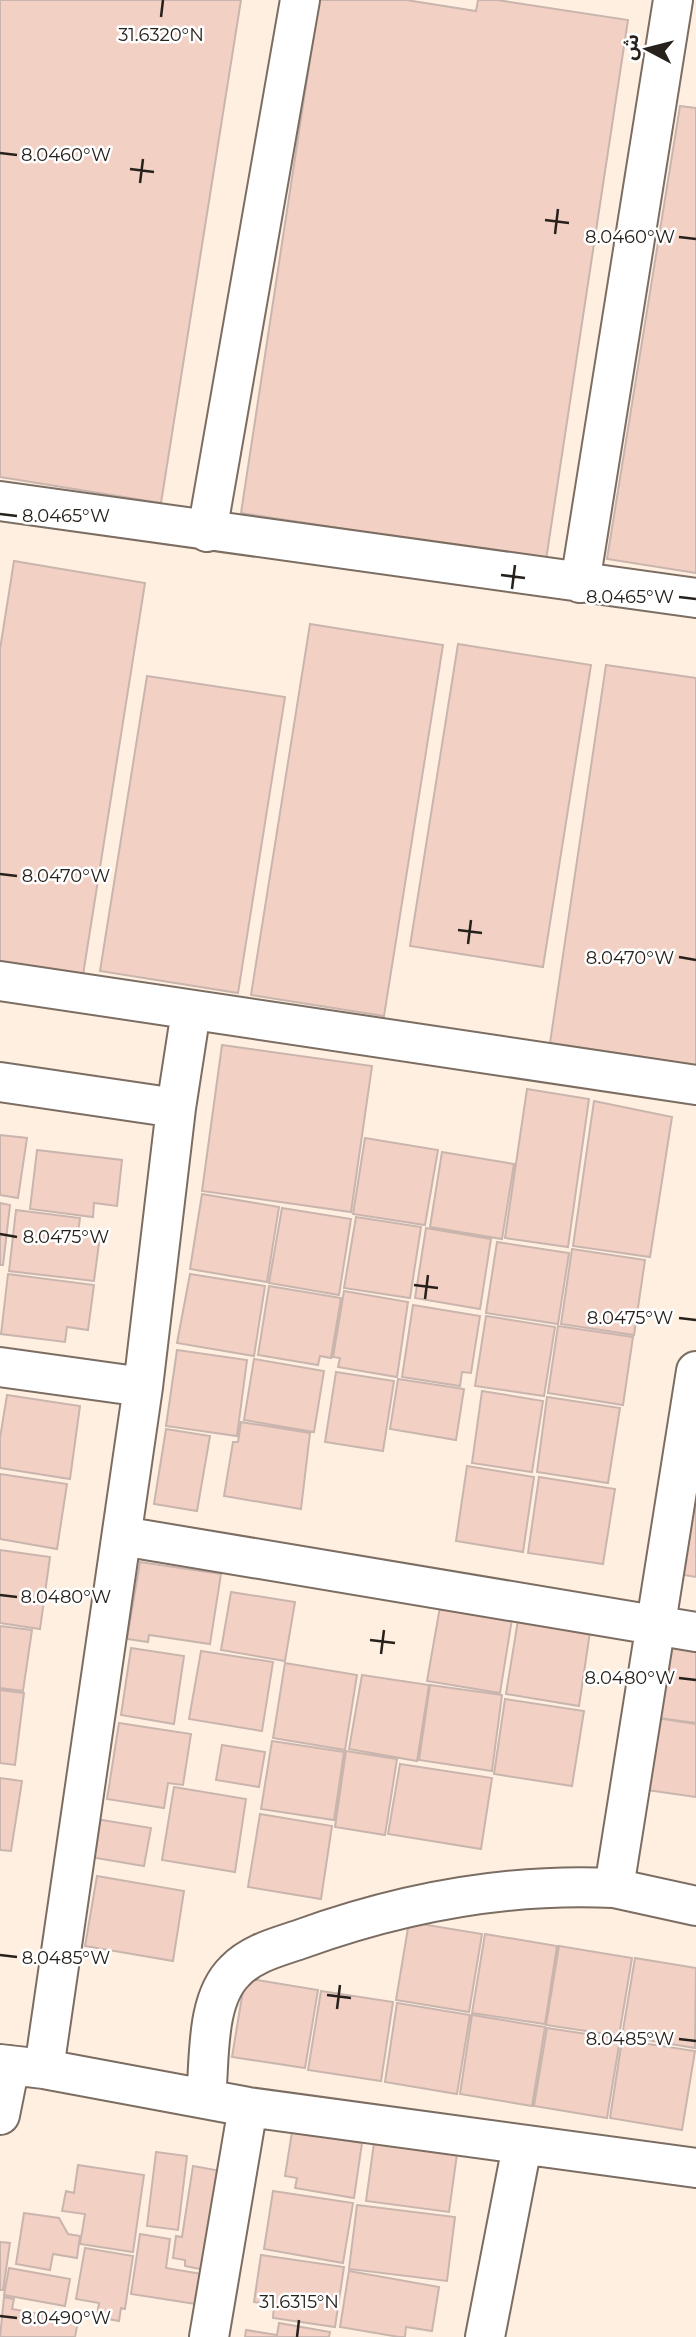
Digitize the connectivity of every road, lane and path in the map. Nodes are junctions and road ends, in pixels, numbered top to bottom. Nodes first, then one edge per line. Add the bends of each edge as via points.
1 (300, 0) edge
2 (673, 0) edge
3 (0, 501) edge
4 (207, 532) junction
5 (580, 583) junction
6 (696, 598) edge
7 (0, 981) edge
8 (191, 1011) junction
9 (0, 1082) edge
10 (696, 1085) edge
11 (176, 1108) junction
12 (0, 1367) edge
13 (696, 1371) edge
14 (142, 1387) junction
15 (122, 1536) junction
16 (657, 1627) junction
17 (696, 1632) edge
18 (614, 1888) junction
19 (696, 1906) edge
20 (18, 2066) edge
21 (206, 2098) junction
22 (248, 2107) junction
23 (0, 2115) edge
24 (522, 2146) junction
25 (696, 2168) edge
26 (209, 2337) edge
27 (485, 2337) edge

1 - 4 street
2 - 5 street
3 - 4 street
4 - 5 street
5 - 6 street
7 - 8 street
8 - 10 street
8 - 11 street
9 - 11 street
11 - 14 street
12 - 14 street
13 - 16 street
14 - 15 street
15 - 16 street
15 - 20 street
16 - 17 street
16 - 18 street
18 - 19 street
18 - 21 street via 556,1885 412,1906 257,1955 234,1971 222,1989 214,2018
20 - 21 street
20 - 23 street
21 - 22 street
22 - 24 street
22 - 26 street
24 - 25 street
24 - 27 street

